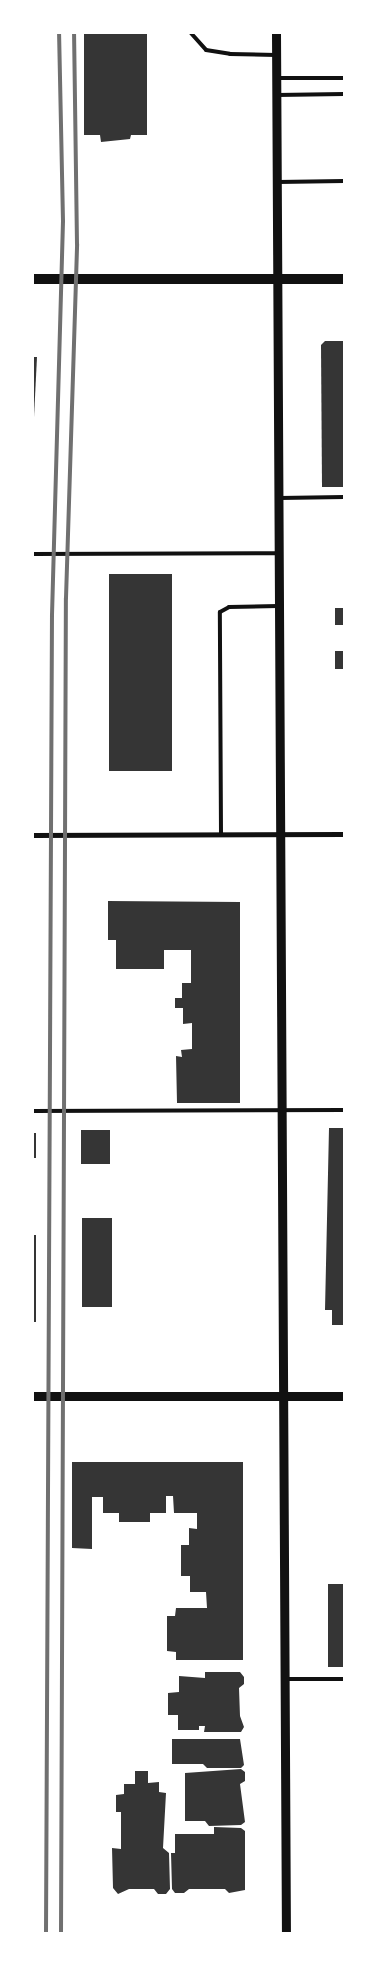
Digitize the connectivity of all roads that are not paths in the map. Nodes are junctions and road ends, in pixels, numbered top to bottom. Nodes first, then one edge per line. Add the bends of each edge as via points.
1 (190, 32) edge
2 (276, 32) edge
3 (276, 55) junction
4 (277, 78) junction
5 (344, 78) edge
6 (344, 94) edge
7 (277, 95) junction
8 (344, 181) edge
9 (278, 182) junction
10 (32, 278) edge
11 (279, 279) junction
12 (344, 279) edge
13 (344, 497) edge
14 (280, 498) junction
15 (280, 553) junction
16 (32, 554) edge
17 (280, 606) junction
18 (221, 834) junction
19 (282, 834) junction
20 (344, 834) edge
21 (32, 835) edge
22 (283, 1110) junction
23 (344, 1110) edge
24 (32, 1111) edge
25 (32, 1396) edge
26 (284, 1396) junction
27 (344, 1396) edge
28 (285, 1679) junction
29 (344, 1679) edge
30 (286, 1934) edge

1 - 3 lane via 206,50
2 - 3 street
3 - 4 street
4 - 5 lane
4 - 7 street
6 - 7 lane
7 - 9 street
8 - 9 lane
9 - 11 street
10 - 11 main road
11 - 12 main road
11 - 14 street
13 - 14 lane
14 - 15 street
15 - 16 lane
15 - 17 street
17 - 18 lane via 229,607 220,612
17 - 19 street
18 - 19 street
18 - 21 street
19 - 20 street
19 - 22 street
22 - 23 lane
22 - 24 lane
22 - 26 street
25 - 26 street
26 - 27 street
26 - 28 street
28 - 29 lane
28 - 30 street

